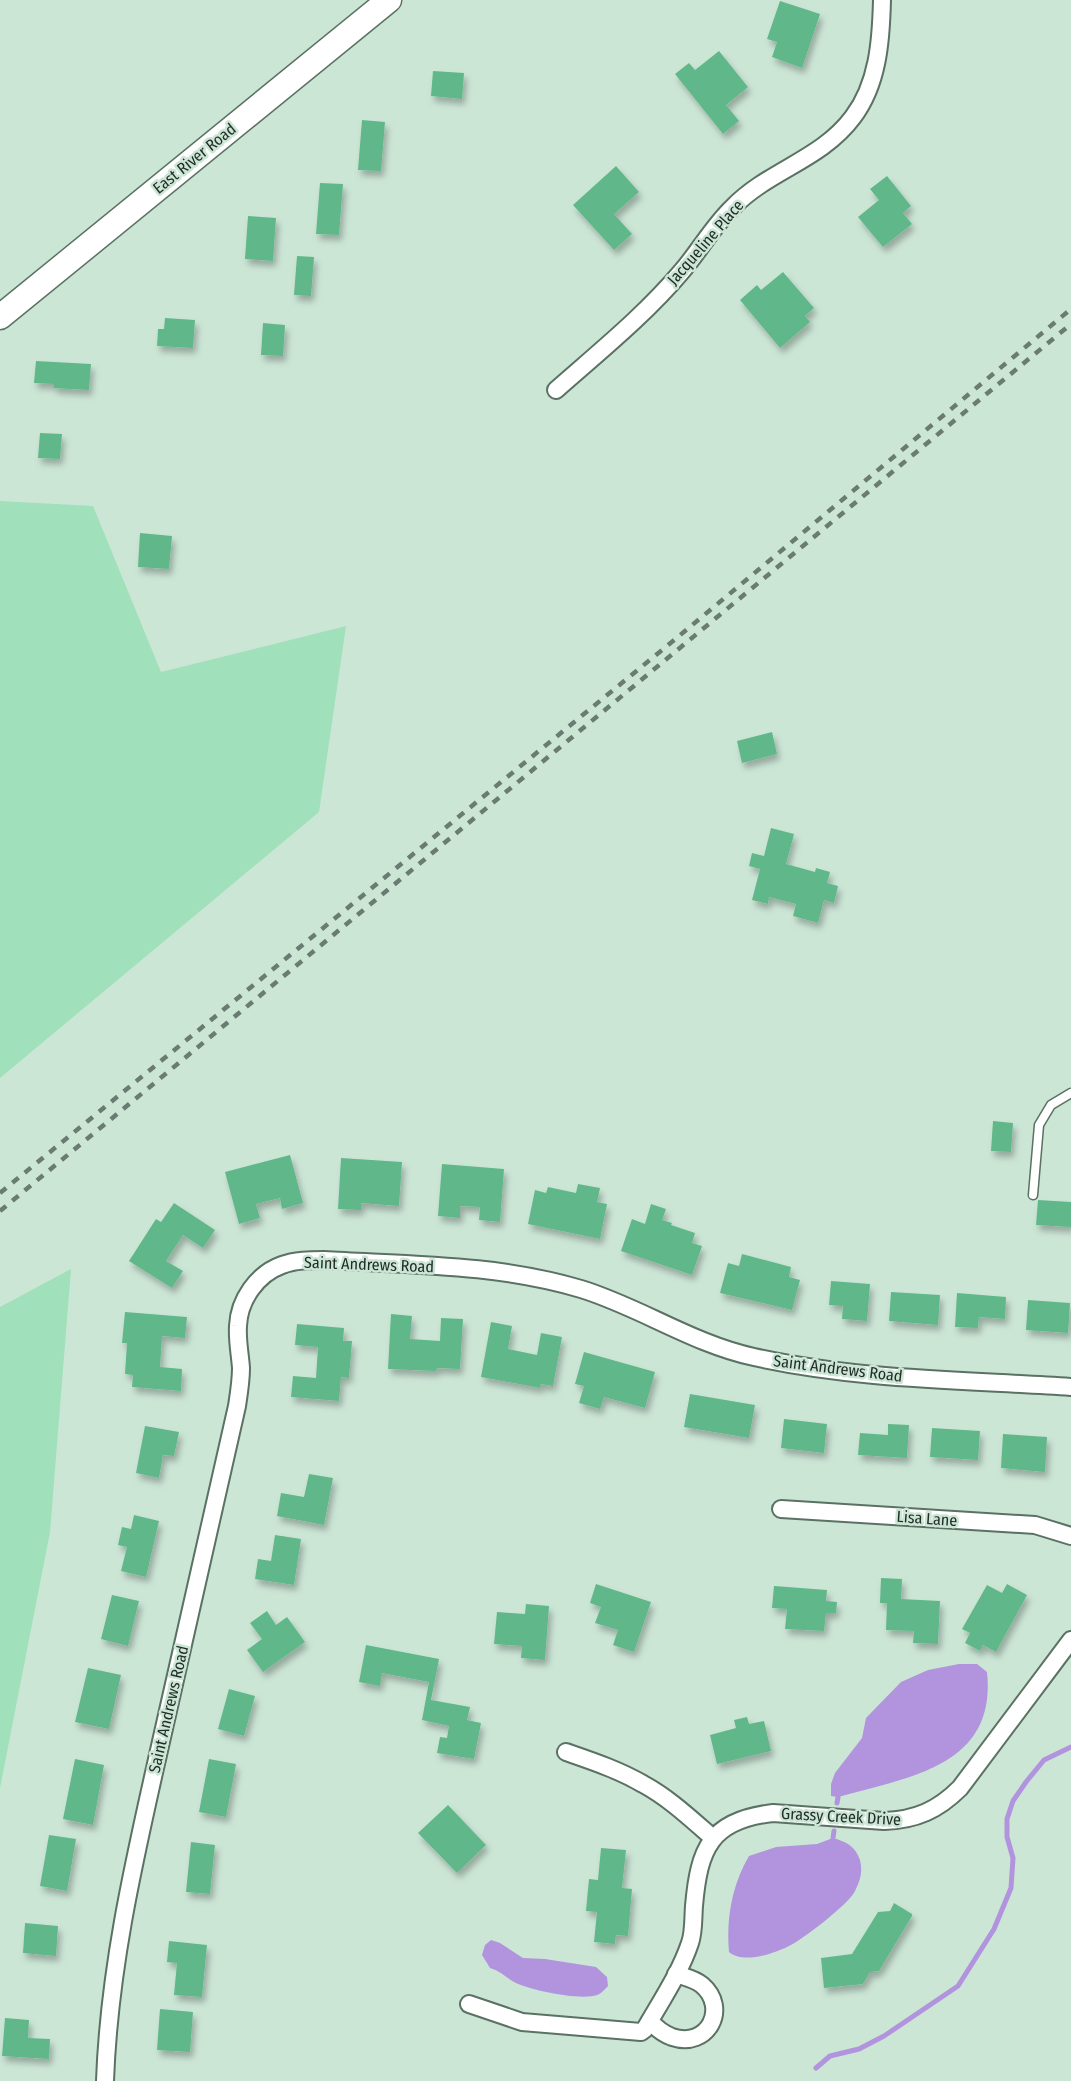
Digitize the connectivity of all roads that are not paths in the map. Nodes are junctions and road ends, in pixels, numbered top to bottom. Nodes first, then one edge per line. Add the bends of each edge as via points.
1 (389, 0) edge
2 (882, 0) edge
3 (0, 317) edge
4 (556, 390) dead end
5 (1071, 1093) edge
6 (1033, 1196) dead end
7 (1071, 1387) edge
8 (781, 1509) dead end
9 (1071, 1536) edge
10 (1071, 1640) edge
11 (566, 1752) dead end
12 (713, 1838) junction
13 (676, 1974) junction
14 (469, 2004) dead end
15 (650, 2021) junction
16 (105, 2081) edge

1 - 3 main road, East River Road
2 - 4 street, Jacqueline Place via 874,74 853,117 819,151 750,191 632,324
5 - 6 lane via 1051,1105 1040,1125
7 - 16 street, Saint Andrews Road via 792,1365 714,1344 582,1289 492,1270 301,1260 268,1272 252,1288 241,1310 238,1395 118,1941
8 - 9 street, Lisa Lane via 1010,1523
10 - 12 street, Grassy Creek Drive via 960,1788 932,1811 902,1820 756,1815 737,1820
11 - 12 street via 645,1785
12 - 13 street, Grassy Creek Drive via 699,1867 691,1939
13 - 15 street, Grassy Creek Drive
13 - 15 street via 700,1983 708,1991 715,2012 711,2024 695,2039 683,2040 670,2037
14 - 15 street via 538,2025 641,2032

